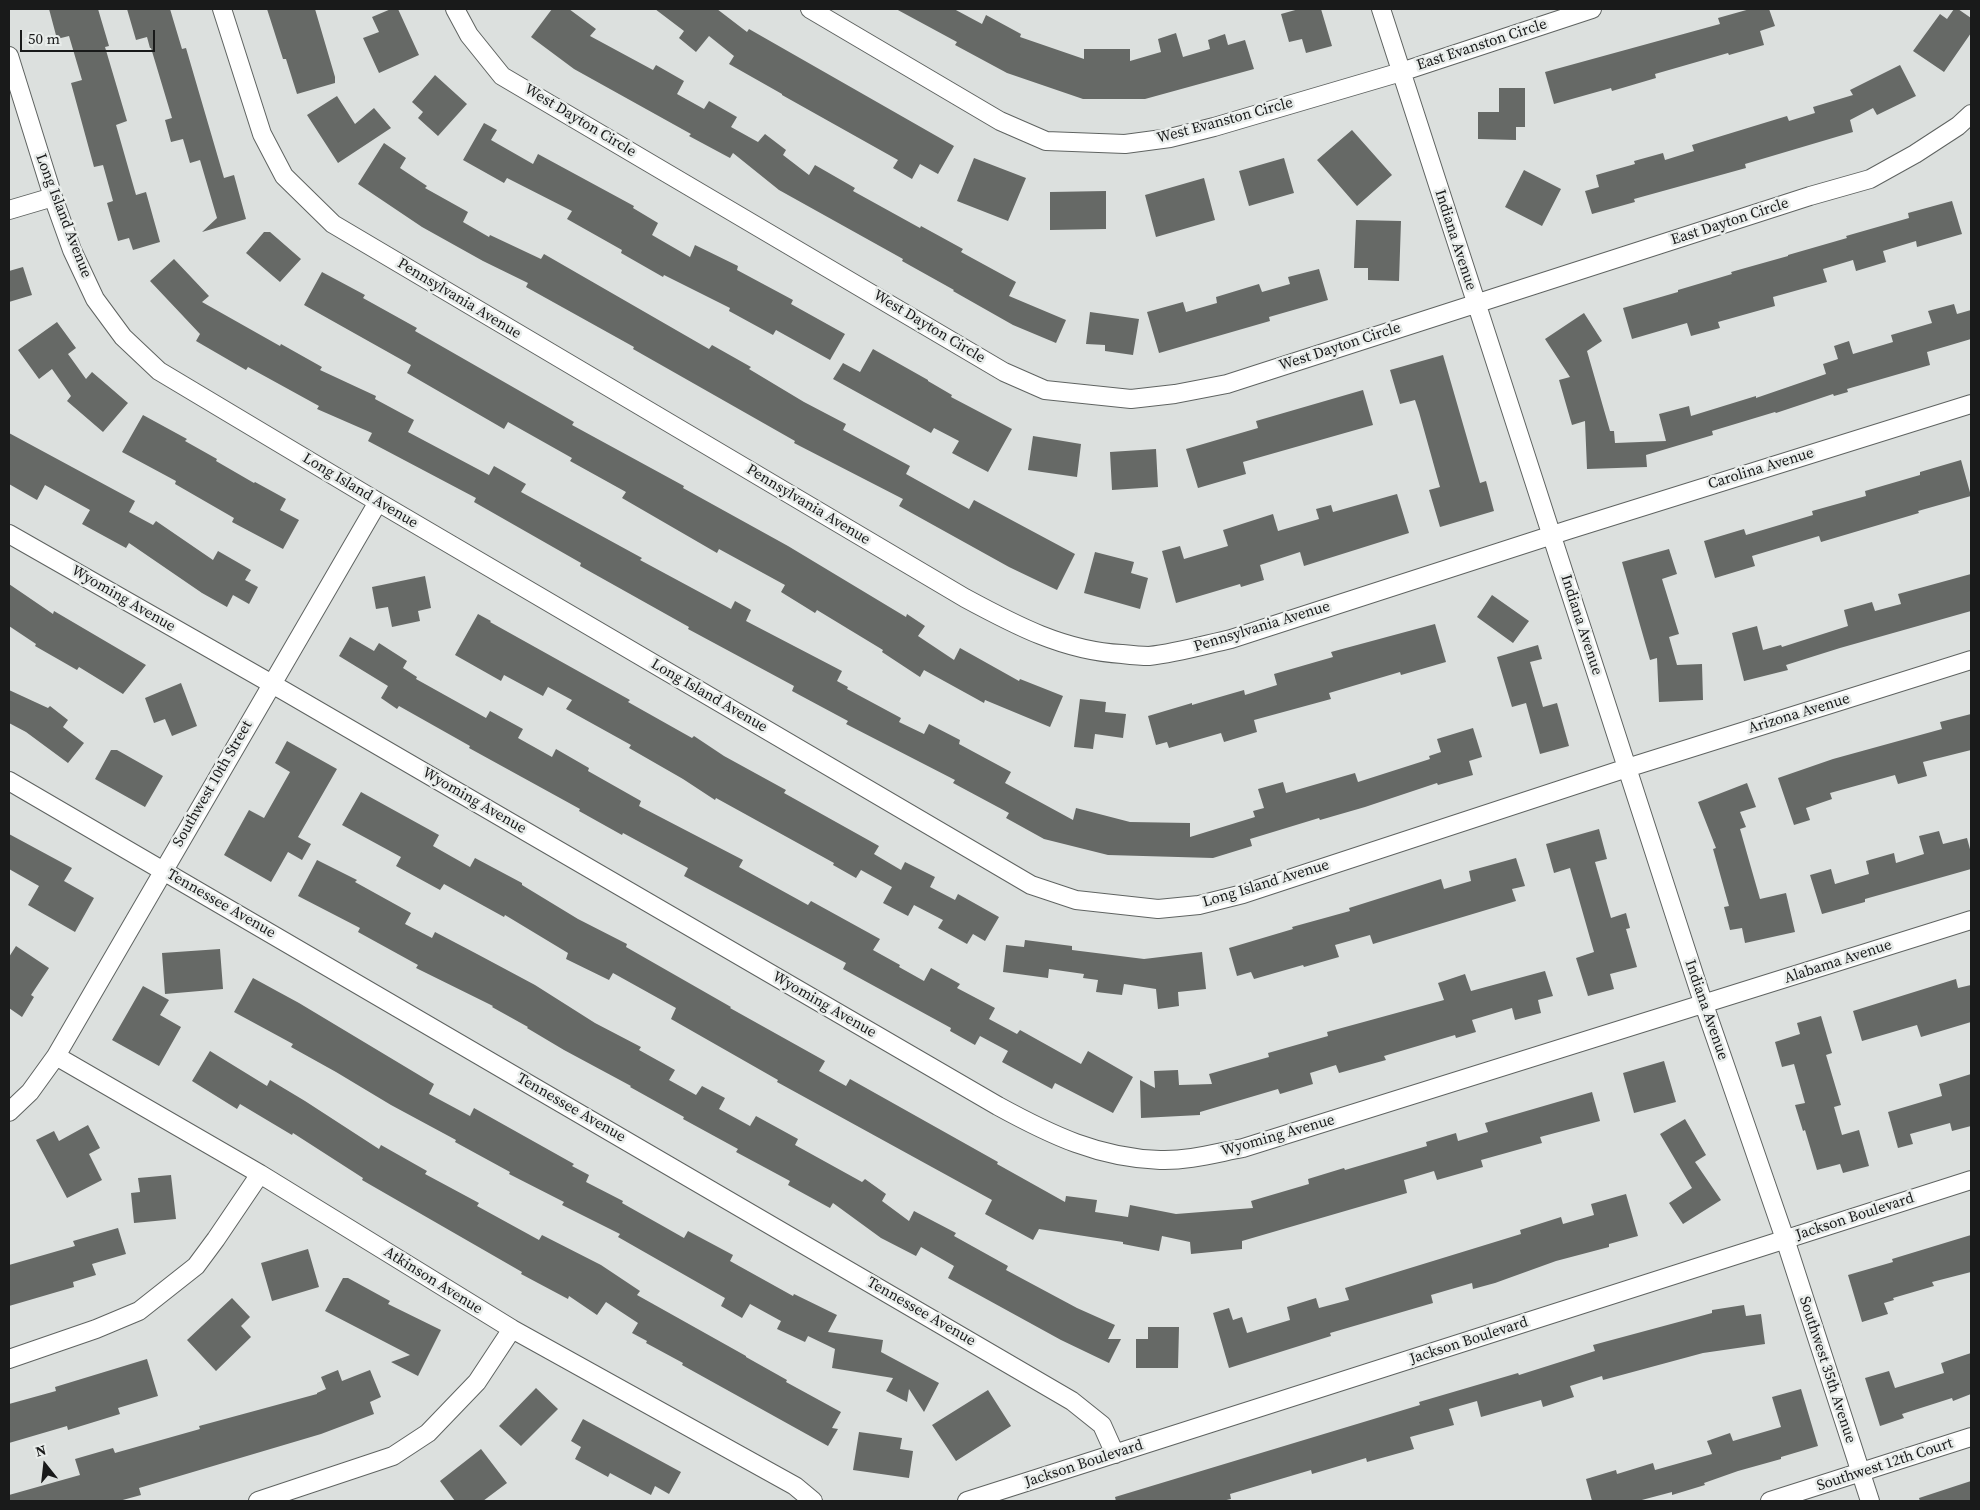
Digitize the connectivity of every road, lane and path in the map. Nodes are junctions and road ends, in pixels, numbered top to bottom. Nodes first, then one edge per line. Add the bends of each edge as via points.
1 (222, 9) edge
2 (455, 9) edge
3 (810, 9) edge
4 (1380, 9) edge
5 (1592, 9) edge
6 (9, 56) edge
7 (1401, 72) junction
8 (1971, 114) edge
9 (53, 197) junction
10 (9, 210) edge
11 (1475, 304) junction
12 (1971, 404) edge
13 (378, 502) junction
14 (9, 534) edge
15 (1552, 535) junction
16 (1971, 660) edge
17 (271, 683) junction
18 (1627, 768) junction
19 (9, 780) edge
20 (163, 870) junction
21 (1971, 920) edge
22 (1704, 1004) junction
23 (56, 1056) junction
24 (9, 1112) edge
25 (260, 1174) junction
26 (1971, 1180) edge
27 (1785, 1240) junction
28 (512, 1329) junction
29 (9, 1359) edge
30 (1971, 1437) edge
31 (1115, 1454) junction
32 (1860, 1473) junction
33 (258, 1501) edge
34 (813, 1501) edge
35 (968, 1501) edge
36 (1770, 1501) edge
37 (1870, 1501) edge

1 - 15 street, Pennsylvania Avenue via 267,143 284,176 333,224 965,598 1054,641 1100,653 1148,656 1186,650
2 - 11 street, West Dayton Circle via 469,35 502,76 1004,372 1045,390 1131,400 1227,384
3 - 7 street, West Evanston Circle via 1000,121 1046,141 1125,144 1170,138
4 - 7 street, Indiana Avenue
5 - 7 street, East Evanston Circle
6 - 9 street, Long Island Avenue
7 - 11 street, Indiana Avenue
8 - 11 street, East Dayton Circle via 1915,154 1870,179
9 - 10 street
9 - 13 street, Long Island Avenue via 72,250 95,299 123,337 159,371
11 - 15 street, Indiana Avenue
12 - 15 street, Carolina Avenue
13 - 17 street, Southwest 10th Street
13 - 18 street, Long Island Avenue via 1031,884 1076,900 1158,910 1200,905 1243,894
14 - 17 street, Wyoming Avenue
15 - 18 street, Indiana Avenue
16 - 18 street, Arizona Avenue
17 - 20 street, Southwest 10th Street
17 - 22 street, Wyoming Avenue via 998,1106 1079,1146 1121,1157 1161,1160 1243,1148
18 - 22 street, Indiana Avenue
19 - 20 street, Tennessee Avenue
20 - 23 street, Southwest 10th Street
20 - 31 street, Tennessee Avenue via 1072,1401 1102,1425
21 - 22 street, Alabama Avenue
22 - 27 street, Indiana Avenue
23 - 24 street, Southwest 10th Street via 30,1092
23 - 25 street, Atkinson Avenue
25 - 28 street, Atkinson Avenue
25 - 29 street via 196,1266 139,1311
26 - 27 street, Jackson Boulevard
27 - 31 street, Jackson Boulevard
27 - 32 street, Southwest 35th Avenue
28 - 33 street via 477,1382 428,1433 393,1456
28 - 34 street, Atkinson Avenue via 795,1486
30 - 32 street, Southwest 12th Court
31 - 35 street, Jackson Boulevard
32 - 36 street, Southwest 12th Court
32 - 37 street, Southwest 35th Avenue

